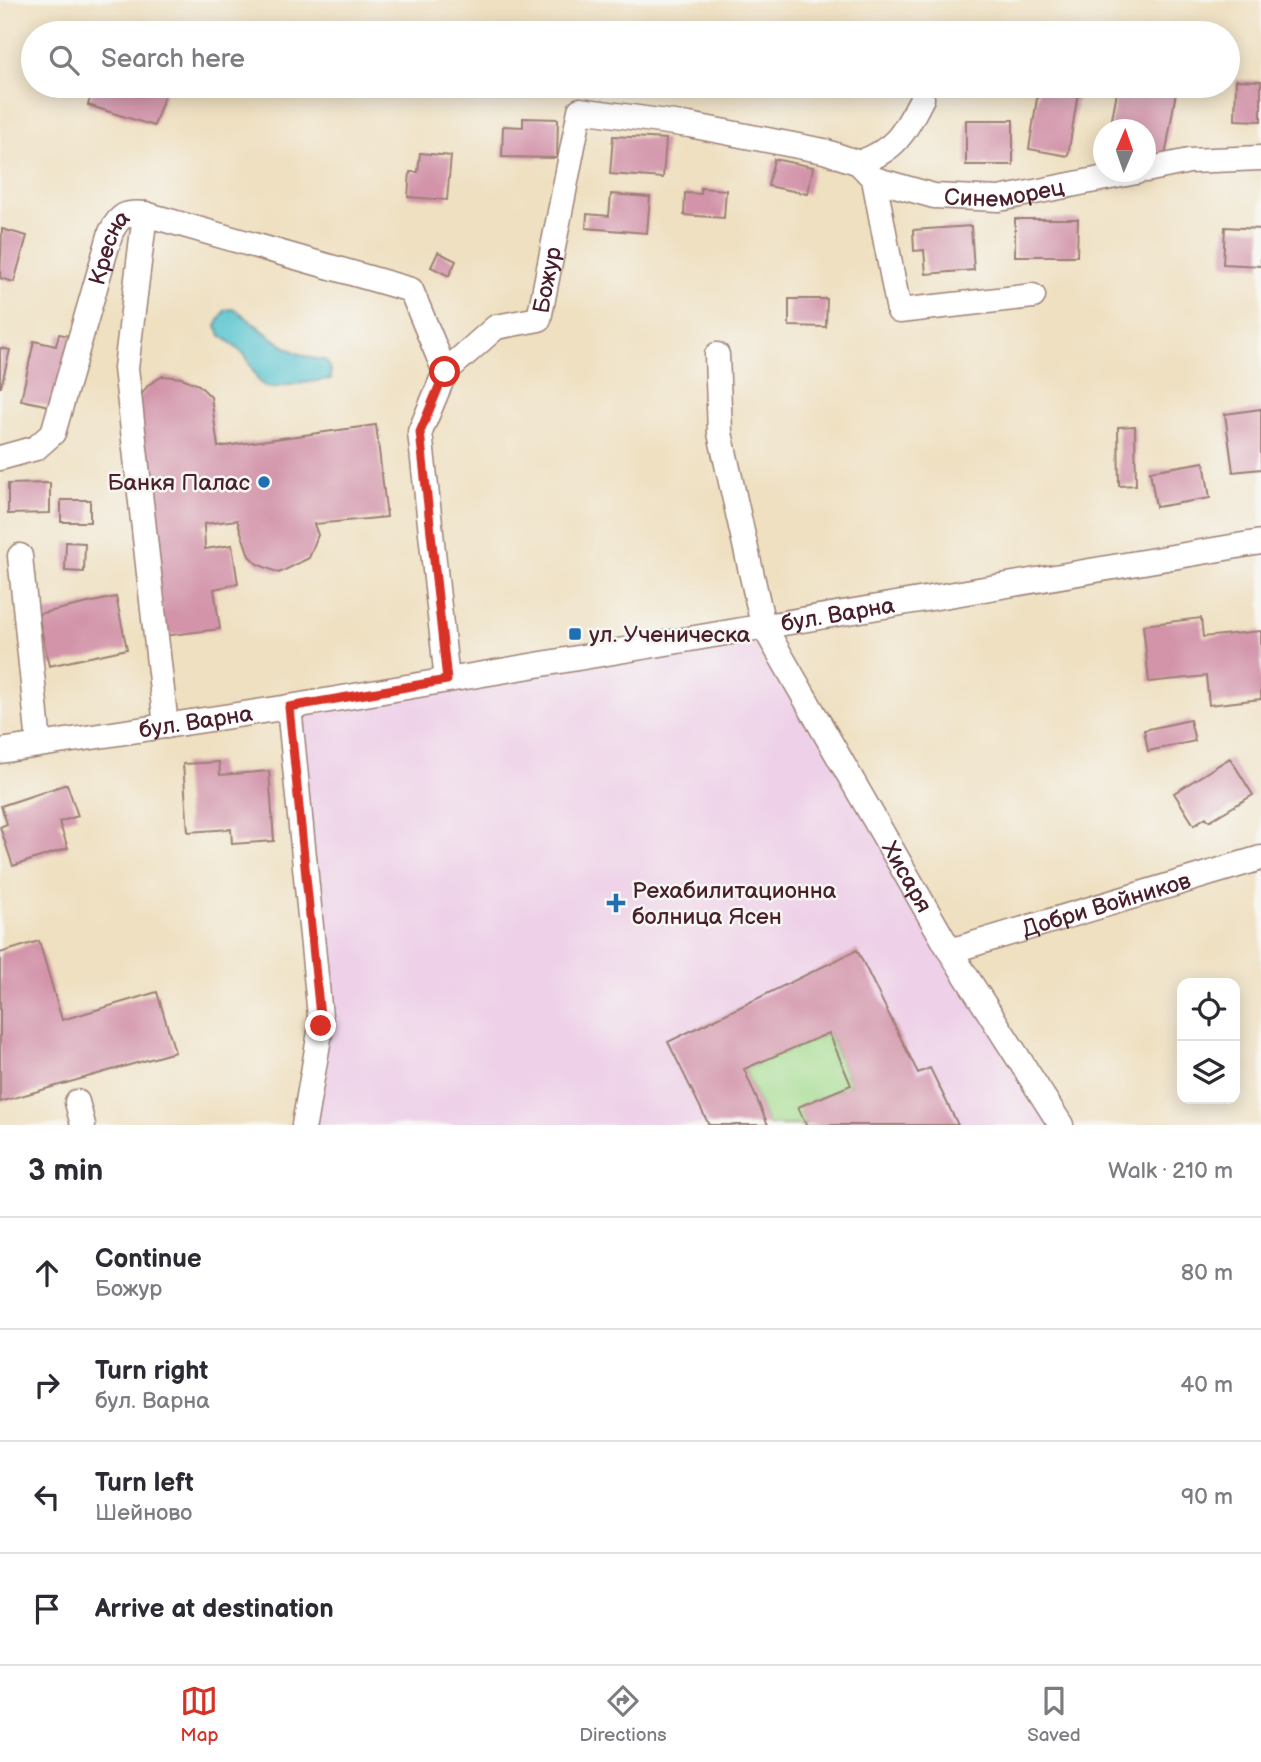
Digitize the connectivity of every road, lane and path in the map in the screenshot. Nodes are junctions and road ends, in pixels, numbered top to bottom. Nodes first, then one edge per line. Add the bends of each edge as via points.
1 (922, 98) dead end
2 (580, 110) joint
3 (1261, 158) edge
4 (1156, 168) edge
5 (867, 171) junction
6 (1093, 180) edge
7 (137, 213) junction
8 (1034, 296) dead end
9 (717, 355) dead end
10 (445, 372) junction
11 (0, 458) edge
12 (1261, 542) edge
13 (19, 556) dead end
14 (763, 625) junction
15 (447, 680) junction
16 (289, 707) junction
17 (166, 726) junction
18 (39, 744) junction
19 (0, 751) edge
20 (1261, 858) edge
21 (950, 951) junction
22 (304, 1125) edge
23 (1061, 1125) edge

1 - 5 street via 904,134
2 - 5 street, Синеморец via 824,151
2 - 10 street, Божур via 539,320 496,327
3 - 4 street via 1189,161
5 - 6 street, Синеморец via 934,196 999,199
5 - 8 street via 899,311
7 - 10 street, Кресна via 411,290
7 - 11 street, Кресна via 120,216 111,232 53,433 36,448
7 - 17 street via 126,368
9 - 14 street, Хисаря via 720,433
10 - 15 street, Божур via 420,432
12 - 14 street, бул. Варна
13 - 18 street
14 - 15 street, бул. Варна
14 - 21 street, Хисаря
15 - 16 street, бул. Варна
16 - 17 street, бул. Варна
16 - 22 street via 321,1026
17 - 18 street, бул. Варна
18 - 19 street, бул. Варна
20 - 21 street, Добри Войников
21 - 23 street, Хисаря

